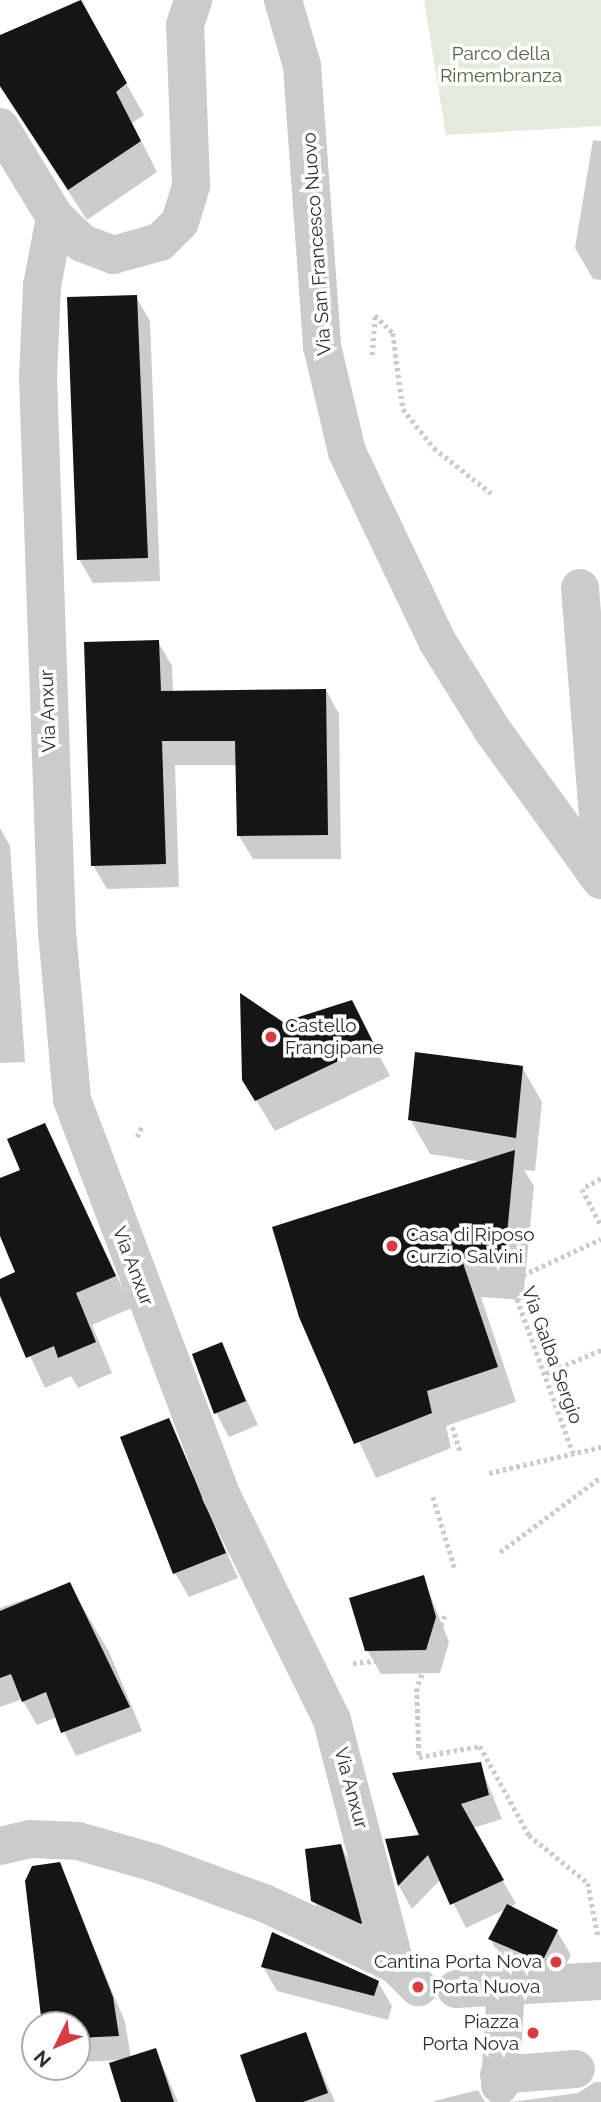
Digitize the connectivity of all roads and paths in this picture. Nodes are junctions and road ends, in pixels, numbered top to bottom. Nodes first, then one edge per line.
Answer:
1 (194, 0) edge
2 (283, 0) edge
3 (0, 127) edge
4 (55, 218) junction
5 (393, 371) dead end
6 (491, 493) dead end
7 (580, 588) dead end
8 (599, 832) dead end
9 (601, 880) edge
10 (601, 1179) edge
11 (601, 1225) edge
12 (601, 1239) edge
13 (601, 1350) edge
14 (546, 1373) junction
15 (440, 1387) dead end
16 (601, 1447) edge
17 (461, 1454) dead end
18 (573, 1454) junction
19 (489, 1473) dead end
20 (601, 1477) edge
21 (433, 1497) dead end
22 (500, 1552) dead end
23 (456, 1569) dead end
24 (445, 1616) dead end
25 (429, 1656) junction
26 (306, 1667) junction
27 (0, 1846) edge
28 (601, 1950) edge
29 (601, 1982) edge
30 (431, 1984) junction
31 (506, 1987) junction
32 (576, 2069) dead end

1 - 4 street
2 - 9 street, Via San Francesco Nuovo
3 - 4 street
4 - 26 street, Via Anxur
5 - 6 path
7 - 8 street
10 - 11 path
12 - 14 path, Via Galba Sergio
13 - 14 path
14 - 18 path, Via Galba Sergio
15 - 17 path
16 - 18 path
18 - 19 path
20 - 22 path
21 - 23 path
24 - 25 path
25 - 26 path
25 - 28 path
26 - 30 street, Via Anxur
27 - 30 street
29 - 31 street
30 - 31 street
31 - 32 street

